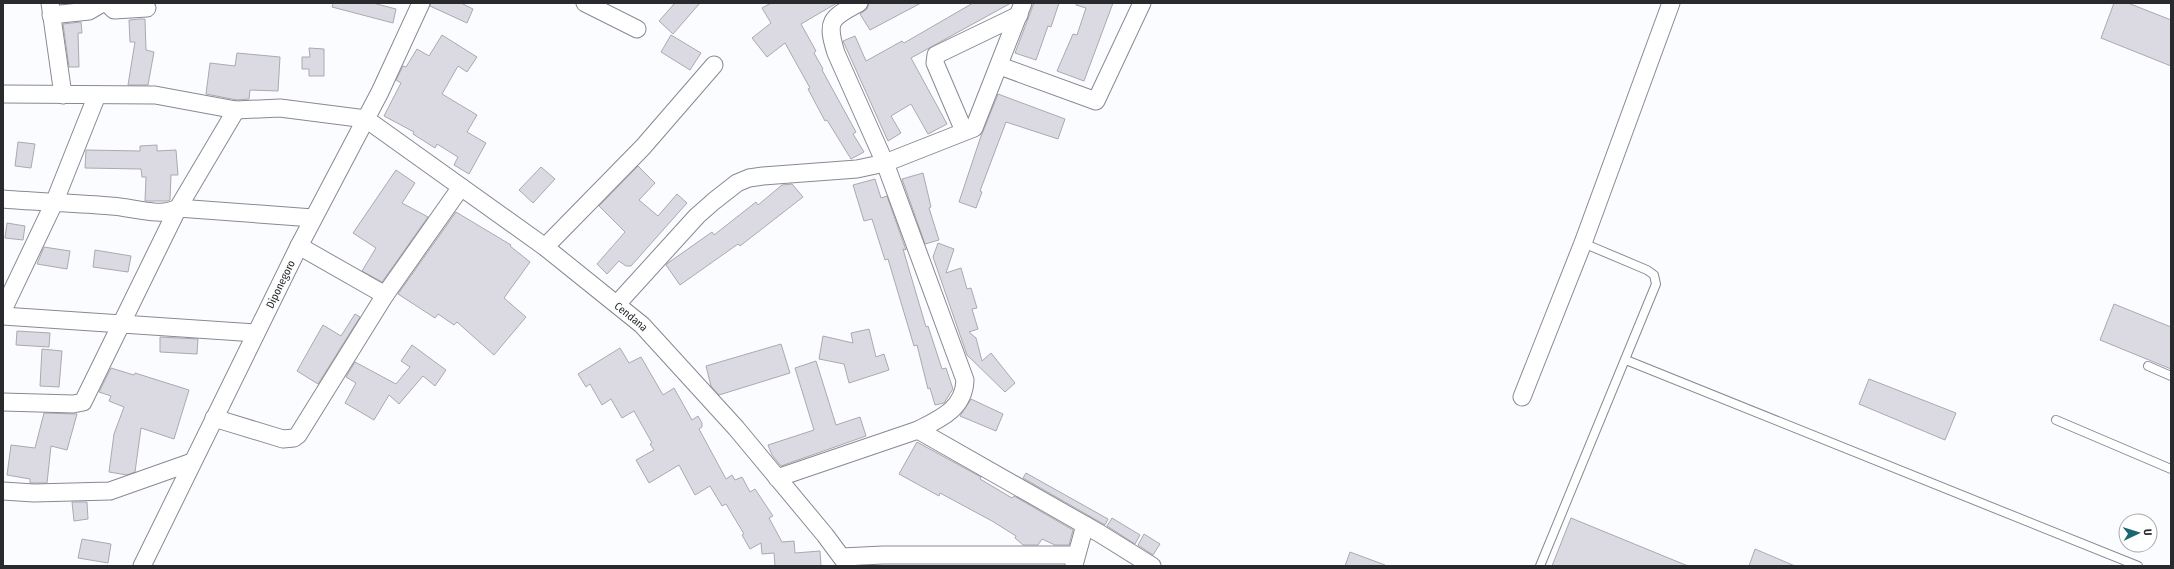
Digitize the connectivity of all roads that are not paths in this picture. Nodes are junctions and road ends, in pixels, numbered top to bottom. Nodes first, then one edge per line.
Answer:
1 (421, 3) edge
2 (585, 3) edge
3 (858, 3) edge
4 (1142, 3) edge
5 (1671, 3) edge
6 (94, 5) edge
7 (147, 8) dead end
8 (50, 9) edge
9 (1021, 9) edge
10 (637, 29) dead end
11 (714, 65) dead end
12 (1000, 66) junction
13 (3, 94) edge
14 (63, 95) junction
15 (97, 95) junction
16 (236, 110) junction
17 (366, 120) junction
18 (964, 131) junction
19 (886, 163) junction
20 (461, 187) junction
21 (3, 199) edge
22 (54, 203) junction
23 (178, 208) junction
24 (313, 218) junction
25 (1584, 243) junction
26 (299, 246) junction
27 (545, 247) junction
28 (385, 295) junction
29 (617, 304) junction
30 (3, 310) edge
31 (3, 316) edge
32 (122, 324) junction
33 (256, 333) junction
34 (1626, 360) junction
35 (2148, 366) dead end
36 (2171, 376) edge
37 (1522, 397) dead end
38 (3, 402) edge
39 (214, 418) junction
40 (2056, 420) dead end
41 (918, 430) junction
42 (192, 462) junction
43 (2171, 470) edge
44 (777, 478) junction
45 (3, 491) edge
46 (1085, 525) junction
47 (1075, 560) edge
48 (845, 562) edge
49 (142, 566) edge
50 (1152, 566) edge
51 (1540, 566) edge
52 (2138, 566) edge

1 - 17 street, Diponegoro
2 - 10 street
3 - 19 street
4 - 12 street
5 - 25 street
6 - 7 street
6 - 8 street
8 - 14 street
9 - 12 street
9 - 18 street
11 - 27 street
12 - 18 street
13 - 14 street
14 - 15 street
15 - 16 street
15 - 22 street
16 - 17 street
16 - 23 street
17 - 20 street, Cendana
17 - 24 street, Diponegoro
18 - 19 street
19 - 29 street
19 - 41 street
20 - 27 street, Cendana
20 - 28 street
21 - 22 street
22 - 23 street
22 - 30 street
23 - 24 street
23 - 32 street
24 - 26 street, Diponegoro
25 - 34 lane
25 - 37 street
26 - 28 street
26 - 33 street, Diponegoro
27 - 29 street, Cendana
28 - 39 street
29 - 44 street, Cendana
31 - 32 street
32 - 33 street
32 - 38 street
33 - 39 street, Diponegoro
34 - 51 lane
34 - 52 lane
35 - 36 lane
39 - 42 street, Diponegoro
40 - 43 lane
41 - 44 street
41 - 46 street
42 - 45 street
42 - 49 street, Diponegoro
44 - 48 street, Cendana
46 - 47 street
46 - 50 street
47 - 48 street

